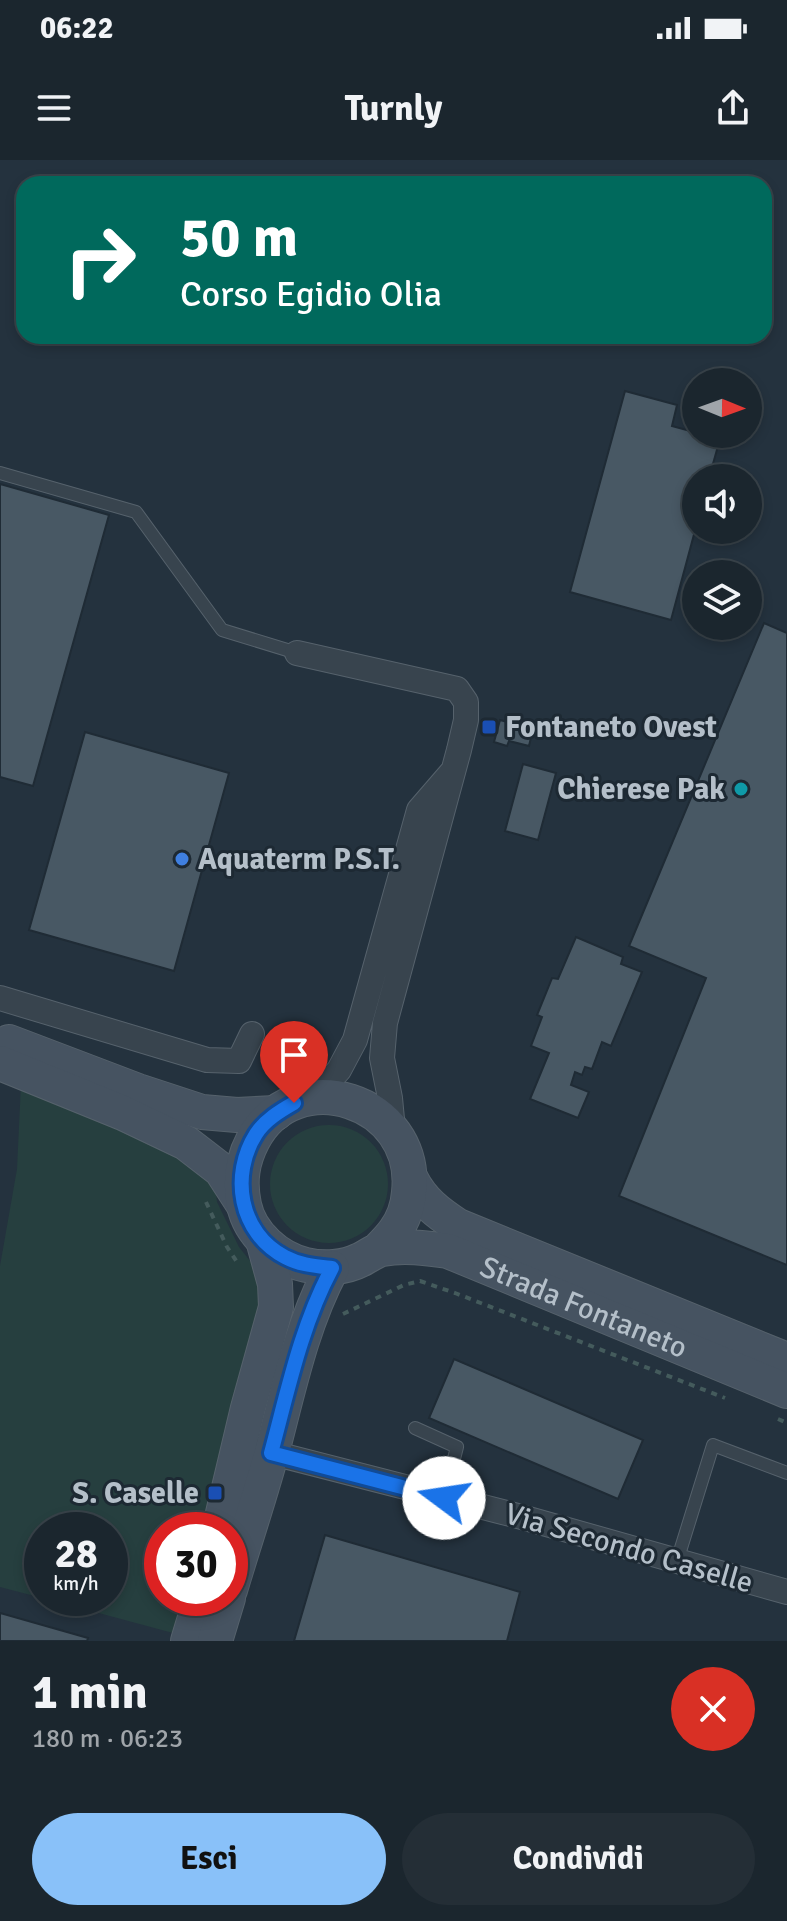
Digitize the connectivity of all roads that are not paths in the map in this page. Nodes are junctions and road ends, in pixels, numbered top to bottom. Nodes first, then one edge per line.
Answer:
1 (0, 473) edge
2 (297, 653) joint
3 (452, 772) junction
4 (0, 998) edge
5 (252, 1034) dead end
6 (0, 1039) edge
7 (0, 1063) edge
8 (313, 1098) junction
9 (276, 1113) junction
10 (393, 1130) junction
11 (411, 1179) junction
12 (244, 1207) junction
13 (263, 1240) junction
14 (379, 1249) junction
15 (332, 1268) junction
16 (787, 1360) edge
17 (780, 1404) edge
18 (415, 1428) dead end
19 (255, 1449) junction
20 (787, 1473) edge
21 (444, 1498) junction
22 (227, 1512) edge
23 (244, 1512) edge
24 (677, 1561) junction
25 (785, 1586) edge
26 (196, 1616) edge
27 (223, 1616) edge
28 (188, 1641) edge
29 (215, 1641) edge

1 - 2 lane
2 - 3 street
3 - 8 street
3 - 10 street
4 - 5 street
6 - 9 street
7 - 12 street
8 - 9 street, Strada Fontaneto
8 - 10 street, Strada Fontaneto
9 - 12 street, Strada Fontaneto
10 - 11 street, Strada Fontaneto
11 - 14 street, Strada Fontaneto
11 - 16 street
12 - 13 street, Strada Fontaneto
13 - 15 street, Strada Fontaneto
13 - 19 street
14 - 15 street, Strada Fontaneto
14 - 17 street, Strada Fontaneto
15 - 19 street
18 - 21 lane
19 - 21 street, Via Secondo Caselle
19 - 22 street
19 - 23 street
20 - 24 lane
21 - 24 street, Via Secondo Caselle
24 - 25 street, Via Secondo Caselle
26 - 28 street
27 - 29 street

